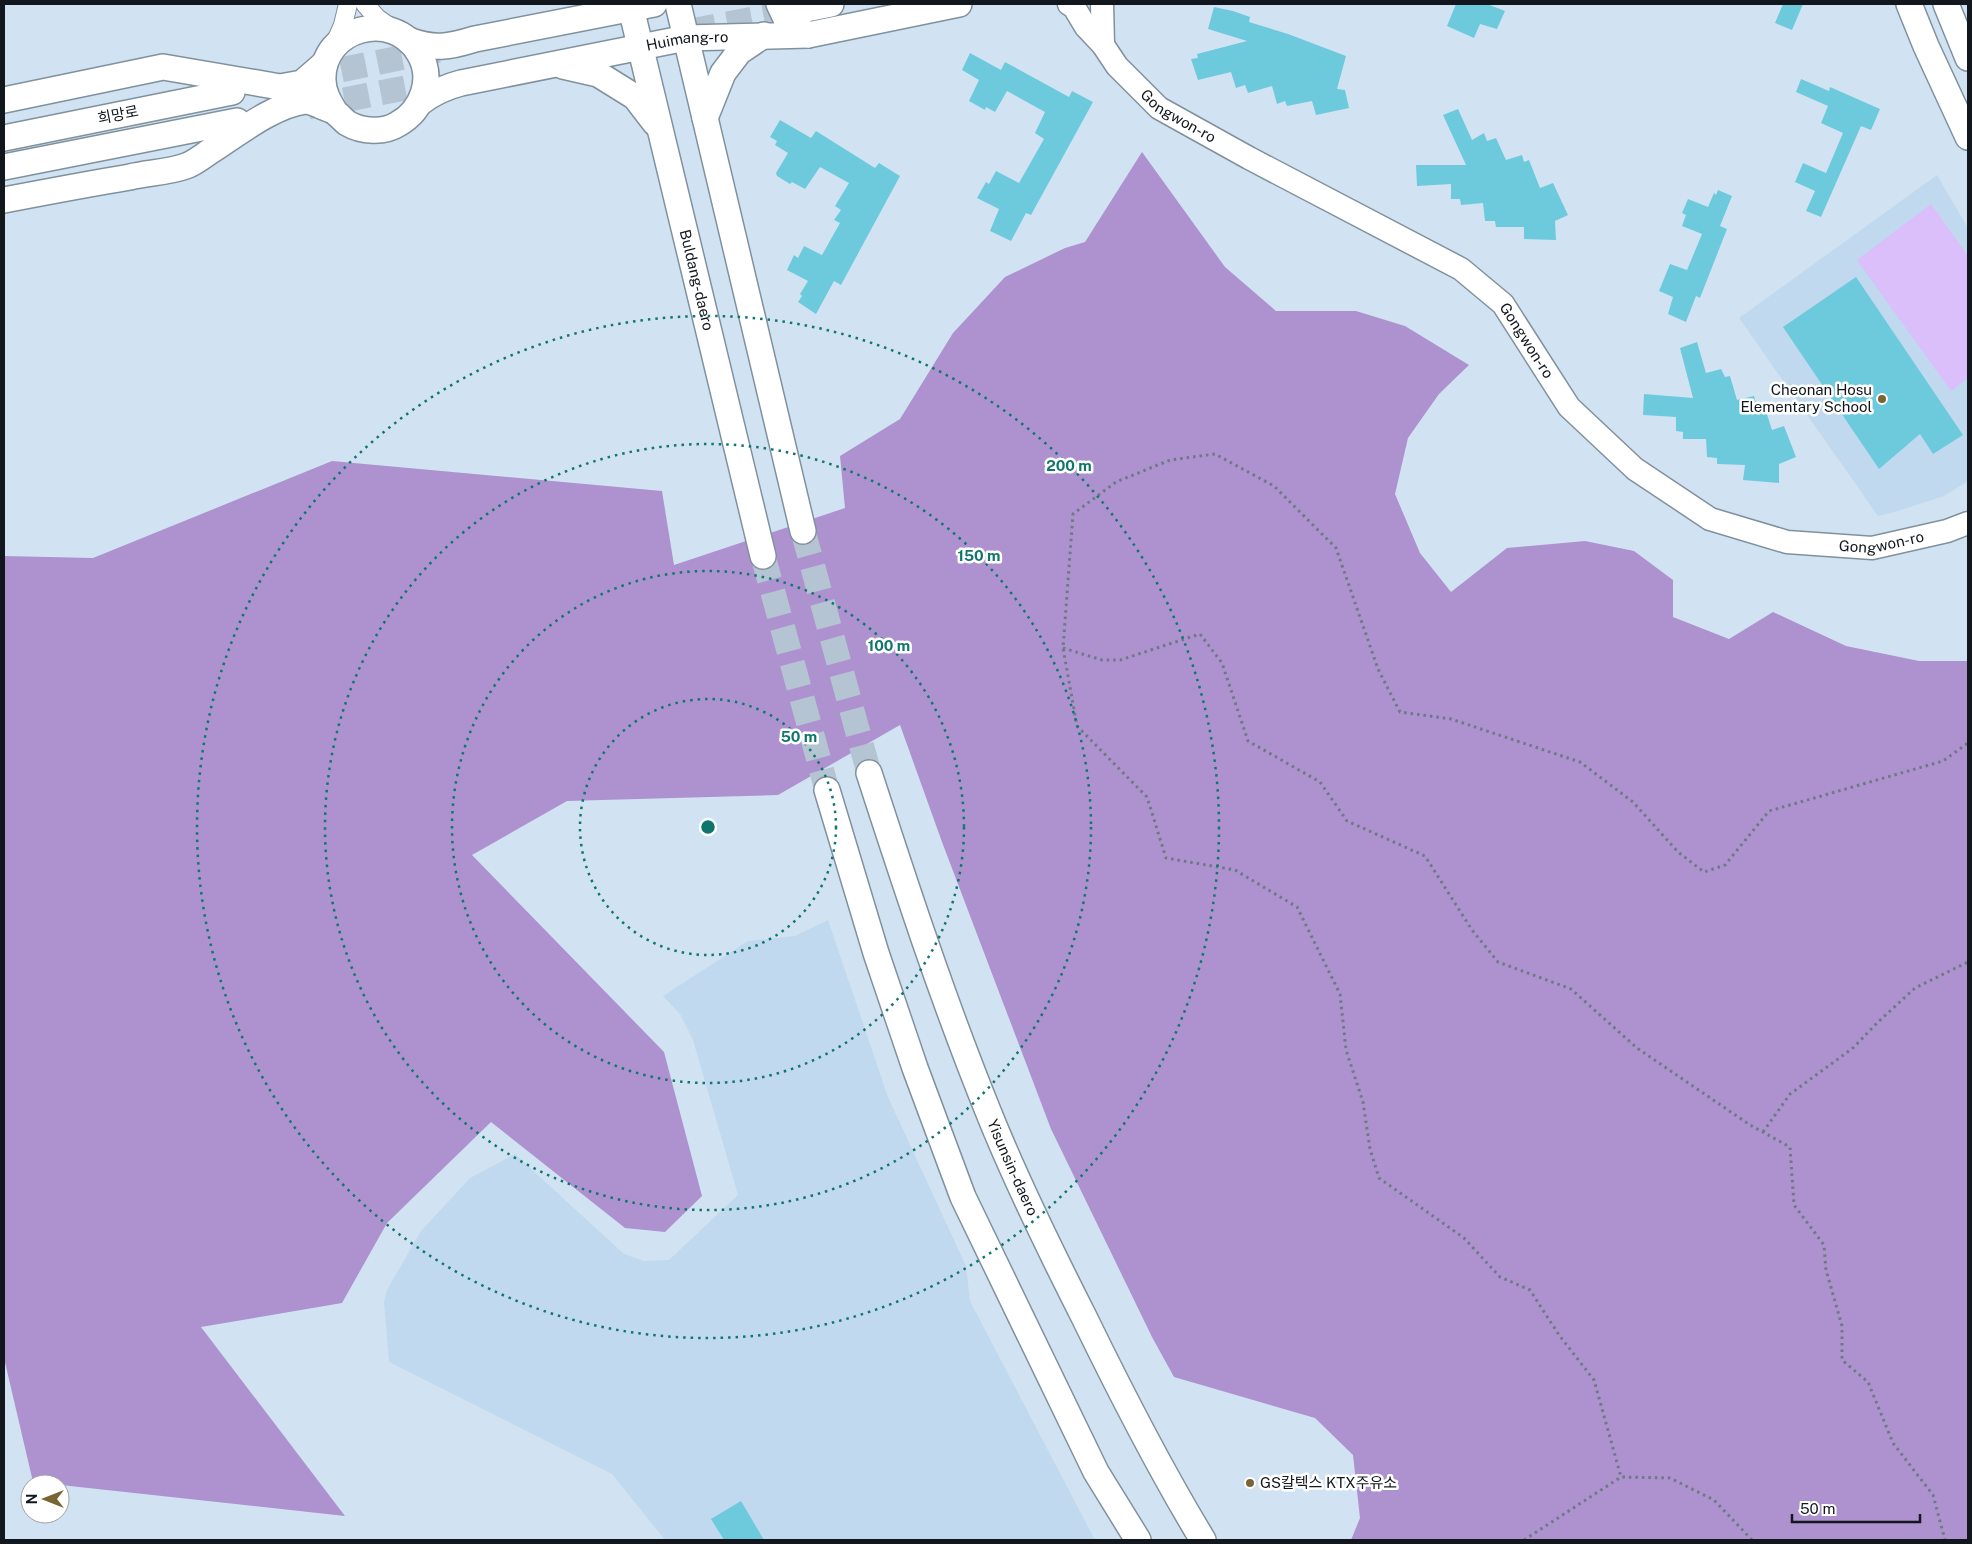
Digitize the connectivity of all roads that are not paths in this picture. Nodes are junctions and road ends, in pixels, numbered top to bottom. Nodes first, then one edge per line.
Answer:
1 (348, 4) edge
2 (365, 4) edge
3 (575, 4) edge
4 (678, 4) edge
5 (831, 4) edge
6 (959, 4) edge
7 (1069, 4) edge
8 (1102, 4) edge
9 (1909, 4) edge
10 (1946, 4) edge
11 (638, 5) edge
12 (790, 7) edge
13 (546, 25) junction
14 (401, 35) junction
15 (764, 35) junction
16 (808, 35) junction
17 (686, 38) junction
18 (1103, 45) junction
19 (640, 47) junction
20 (329, 56) junction
21 (1968, 58) edge
22 (556, 64) junction
23 (232, 92) dead end
24 (4, 100) edge
25 (420, 102) junction
26 (335, 112) junction
27 (705, 118) junction
28 (237, 121) dead end
29 (660, 129) junction
30 (1968, 137) edge
31 (4, 138) edge
32 (4, 167) edge
33 (4, 200) edge
34 (1968, 523) edge
35 (803, 531) tunnel mouth
36 (763, 556) tunnel mouth
37 (869, 773) tunnel mouth
38 (827, 790) tunnel mouth
39 (1138, 1540) edge
40 (1203, 1540) edge

1 - 20 street
2 - 14 street
3 - 13 main road
4 - 17 main road
5 - 12 main road
6 - 16 main road, Huimang-ro
7 - 18 street, Gongwon-ro
8 - 18 street
9 - 30 main road
10 - 21 main road
11 - 13 main road
11 - 19 main road, Buldang-daero
12 - 16 main road
13 - 14 main road
14 - 20 main road
14 - 25 main road
15 - 16 main road, Huimang-ro
15 - 17 main road, Huimang-ro
15 - 27 main road
17 - 19 main road, Huimang-ro
17 - 27 main road
18 - 34 street, Gongwon-ro
19 - 22 main road, Huimang-ro
19 - 29 main road, Buldang-daero
20 - 24 main road
20 - 26 main road
22 - 25 main road, Huimang-ro
22 - 29 main road
23 - 31 main road, 희망로
25 - 26 main road
26 - 33 main road
27 - 35 main road
28 - 32 main road
29 - 36 main road, Buldang-daero
37 - 40 main road, Yisunsin-daero
38 - 39 main road

